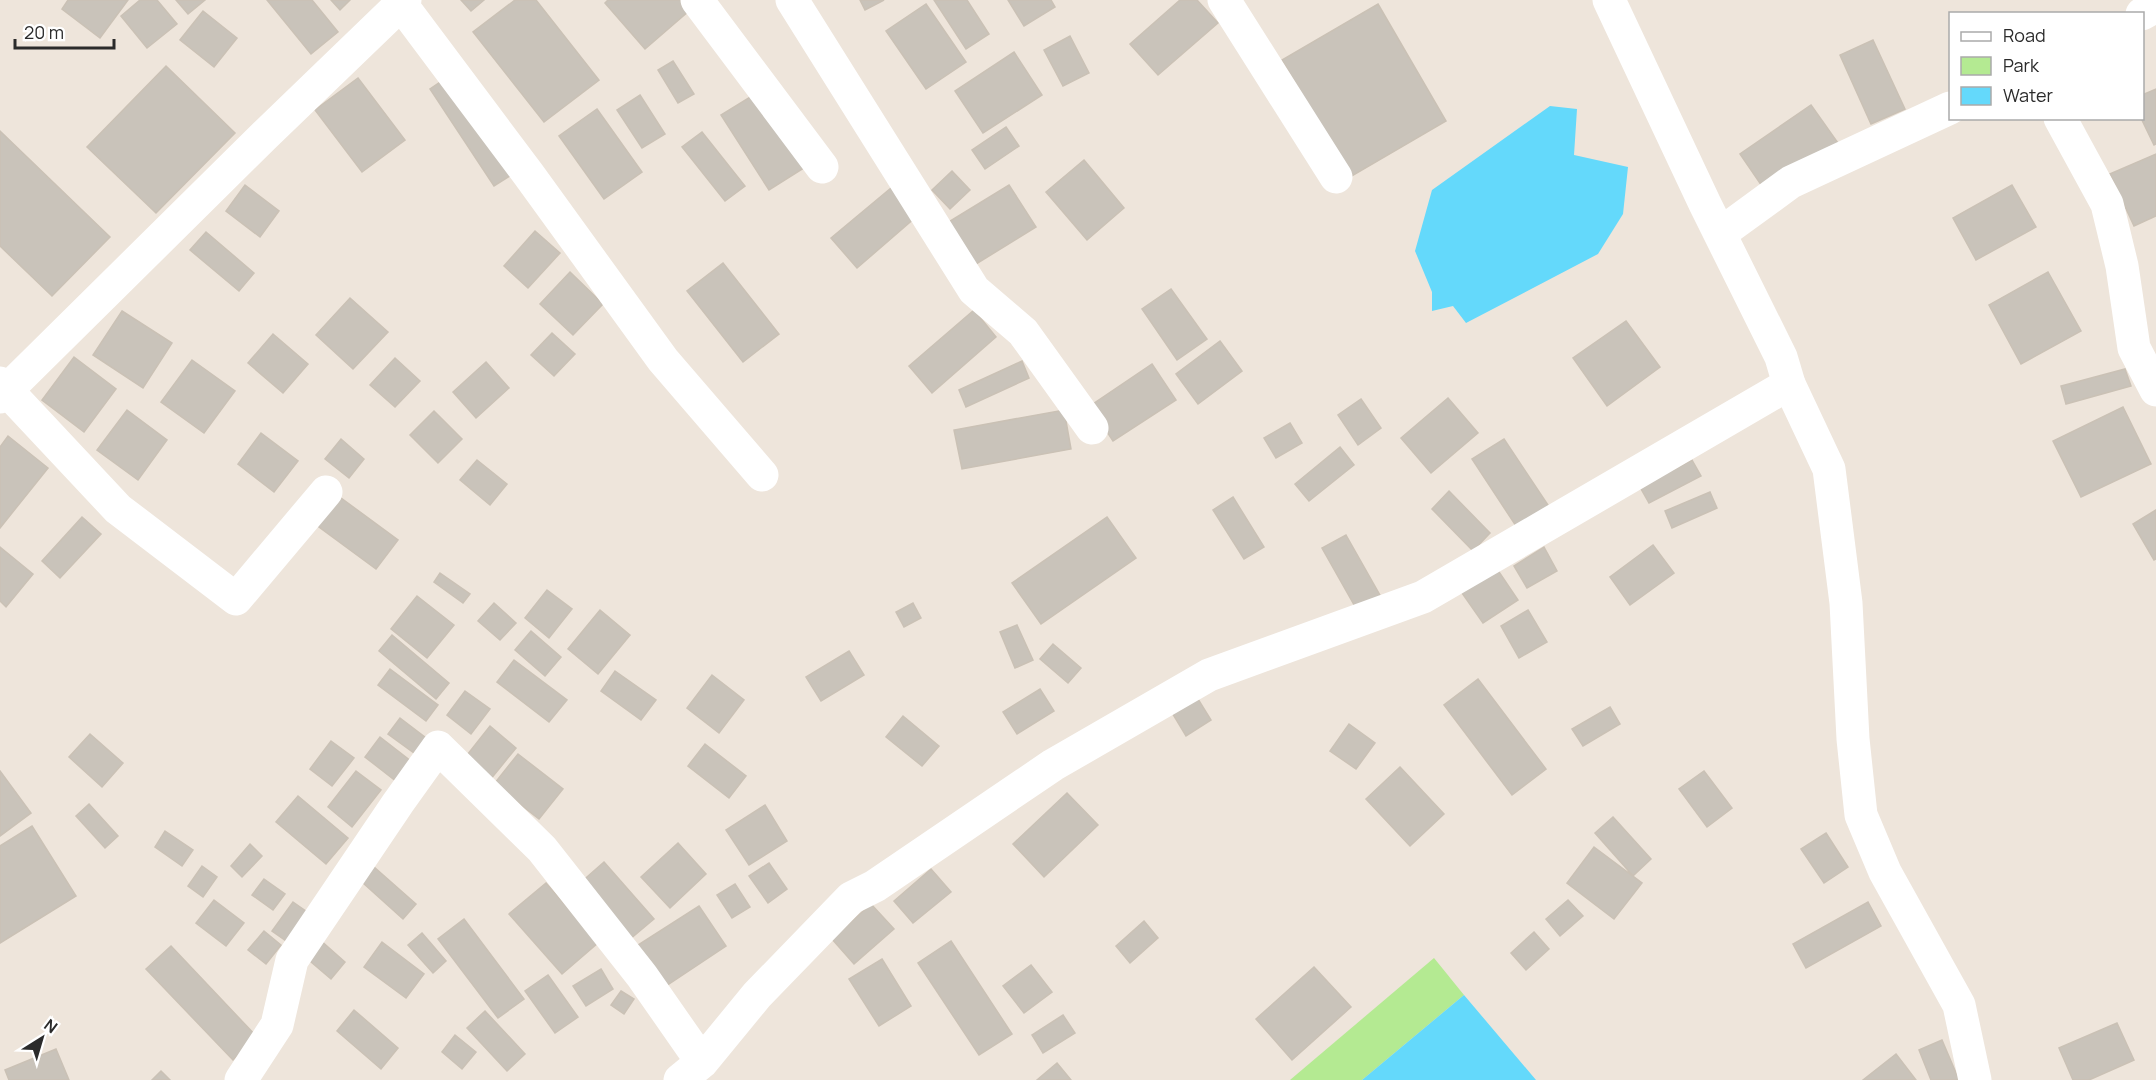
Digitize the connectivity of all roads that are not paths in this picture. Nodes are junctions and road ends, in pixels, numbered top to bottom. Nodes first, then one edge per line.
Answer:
1 (697, 0) edge
2 (792, 0) edge
3 (1224, 0) edge
4 (1609, 0) edge
5 (403, 2) edge
6 (1949, 108) edge
7 (2061, 120) edge
8 (822, 167) dead end
9 (1336, 177) dead end
10 (1721, 233) junction
11 (1789, 384) junction
12 (2156, 390) edge
13 (2, 391) edge
14 (1092, 428) dead end
15 (762, 475) dead end
16 (326, 492) dead end
17 (691, 1071) edge
18 (241, 1080) edge
19 (1975, 1080) edge

1 - 8 street
2 - 14 street
3 - 9 street
4 - 10 street
5 - 13 street
5 - 15 street
6 - 10 street
7 - 12 street
10 - 11 street
11 - 17 street
11 - 19 street
13 - 16 street
17 - 18 street

